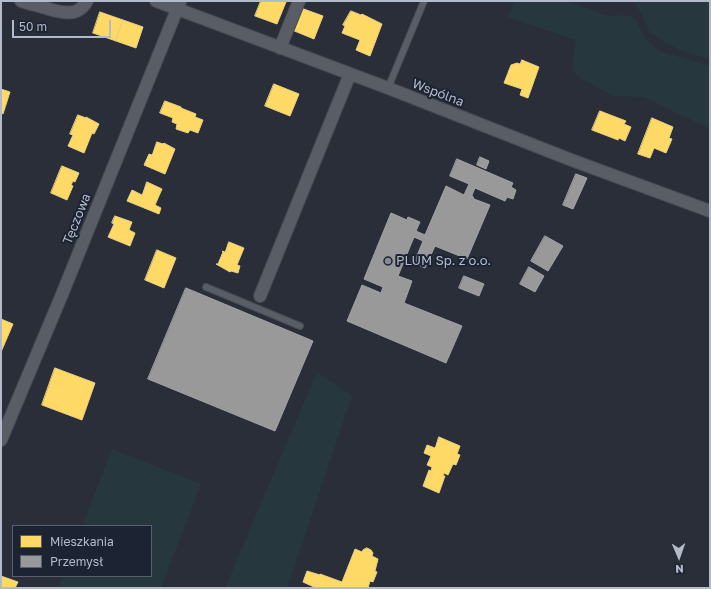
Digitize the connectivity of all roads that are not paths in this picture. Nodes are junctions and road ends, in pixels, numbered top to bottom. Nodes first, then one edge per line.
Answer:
1 (21, 1) edge
2 (87, 1) edge
3 (156, 1) edge
4 (299, 1) edge
5 (424, 1) edge
6 (179, 5) edge
7 (280, 48) junction
8 (350, 74) junction
9 (388, 88) junction
10 (710, 211) edge
11 (206, 287) dead end
12 (257, 302) junction
13 (300, 326) dead end
14 (1, 440) edge

1 - 2 street
3 - 6 street, Wspólna
4 - 7 street
5 - 9 lane
6 - 7 street, Wspólna
6 - 14 street, Tęczowa
7 - 8 street, Wspólna
8 - 9 street, Wspólna
8 - 12 street
9 - 10 street, Wspólna
11 - 12 lane
12 - 13 lane

